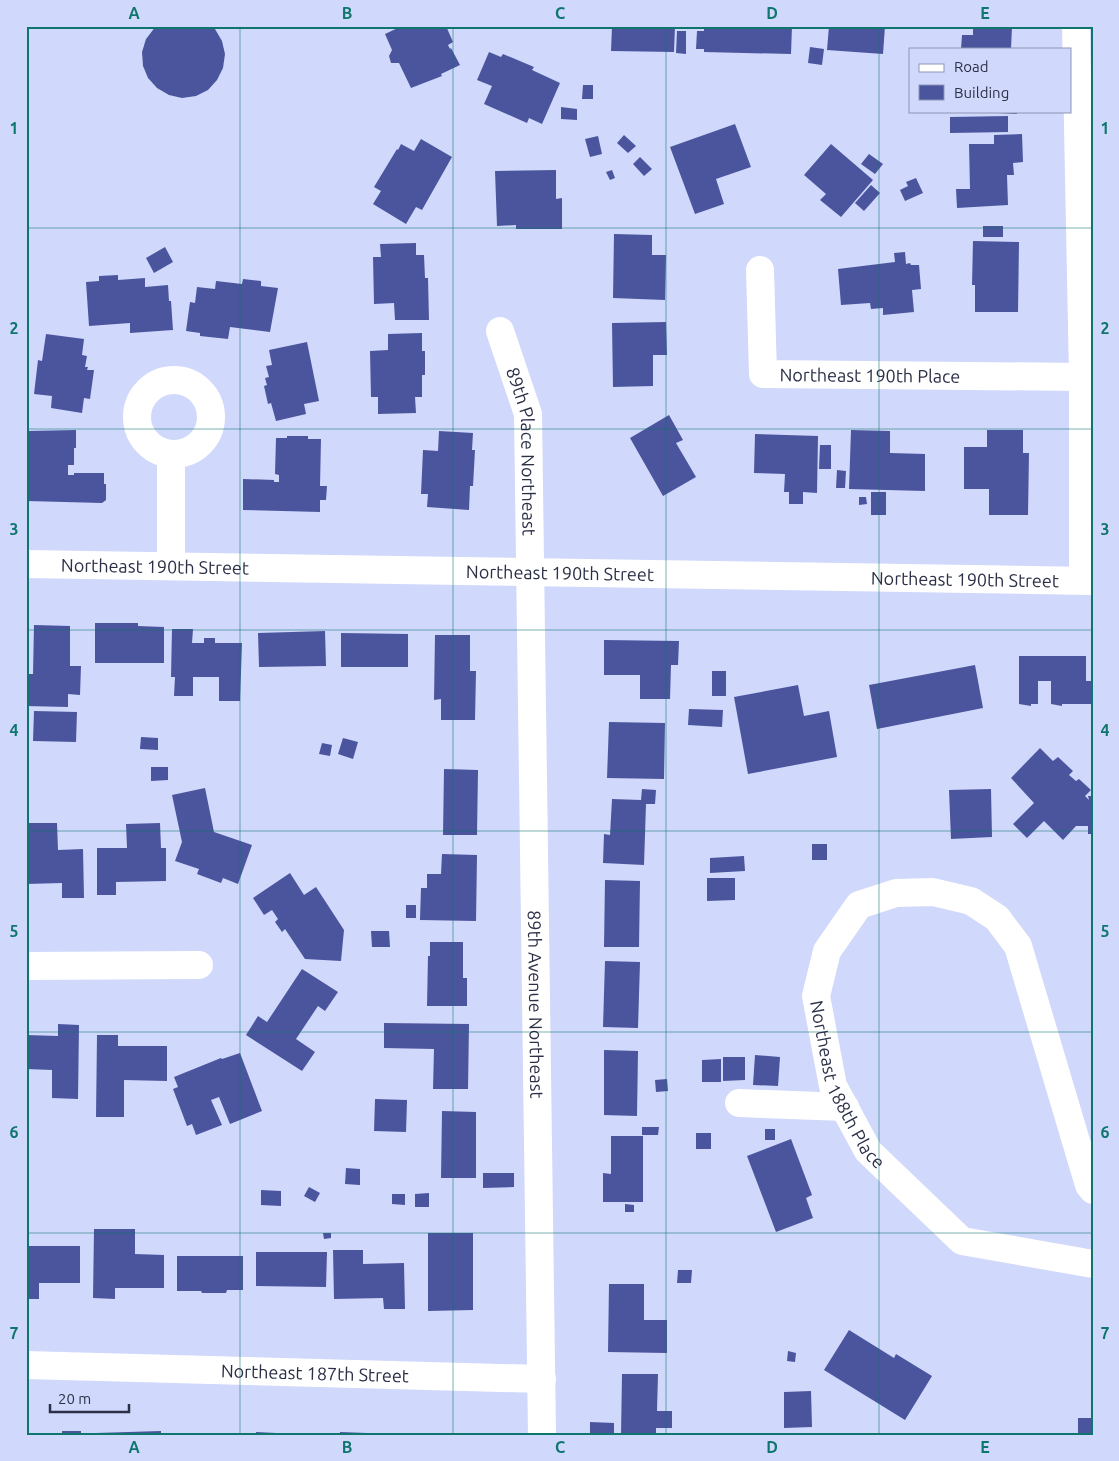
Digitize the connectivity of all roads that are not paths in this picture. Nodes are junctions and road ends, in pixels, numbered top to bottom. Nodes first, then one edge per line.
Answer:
1 (1076, 26) edge
2 (760, 270) dead end
3 (500, 331) dead end
4 (1083, 378) junction
5 (172, 454) dead end
6 (26, 564) edge
7 (171, 566) junction
8 (531, 572) junction
9 (1088, 580) edge
10 (199, 965) dead end
11 (26, 966) edge
12 (739, 1103) dead end
13 (845, 1107) junction
14 (1093, 1190) edge
15 (1093, 1264) edge
16 (26, 1365) edge
17 (542, 1379) junction
18 (542, 1435) edge

1 - 4 street
2 - 4 street, Northeast 190th Place
3 - 8 street, 89th Place Northeast
4 - 9 street
5 - 7 street
6 - 7 street, Northeast 190th Street
7 - 8 street, Northeast 190th Street
8 - 9 street, Northeast 190th Street
8 - 17 street, 89th Avenue Northeast
10 - 11 street
12 - 13 street
13 - 14 street, Northeast 188th Place
13 - 15 street, Northeast 188th Place
16 - 17 street, Northeast 187th Street
17 - 18 street, 89th Avenue Northeast

